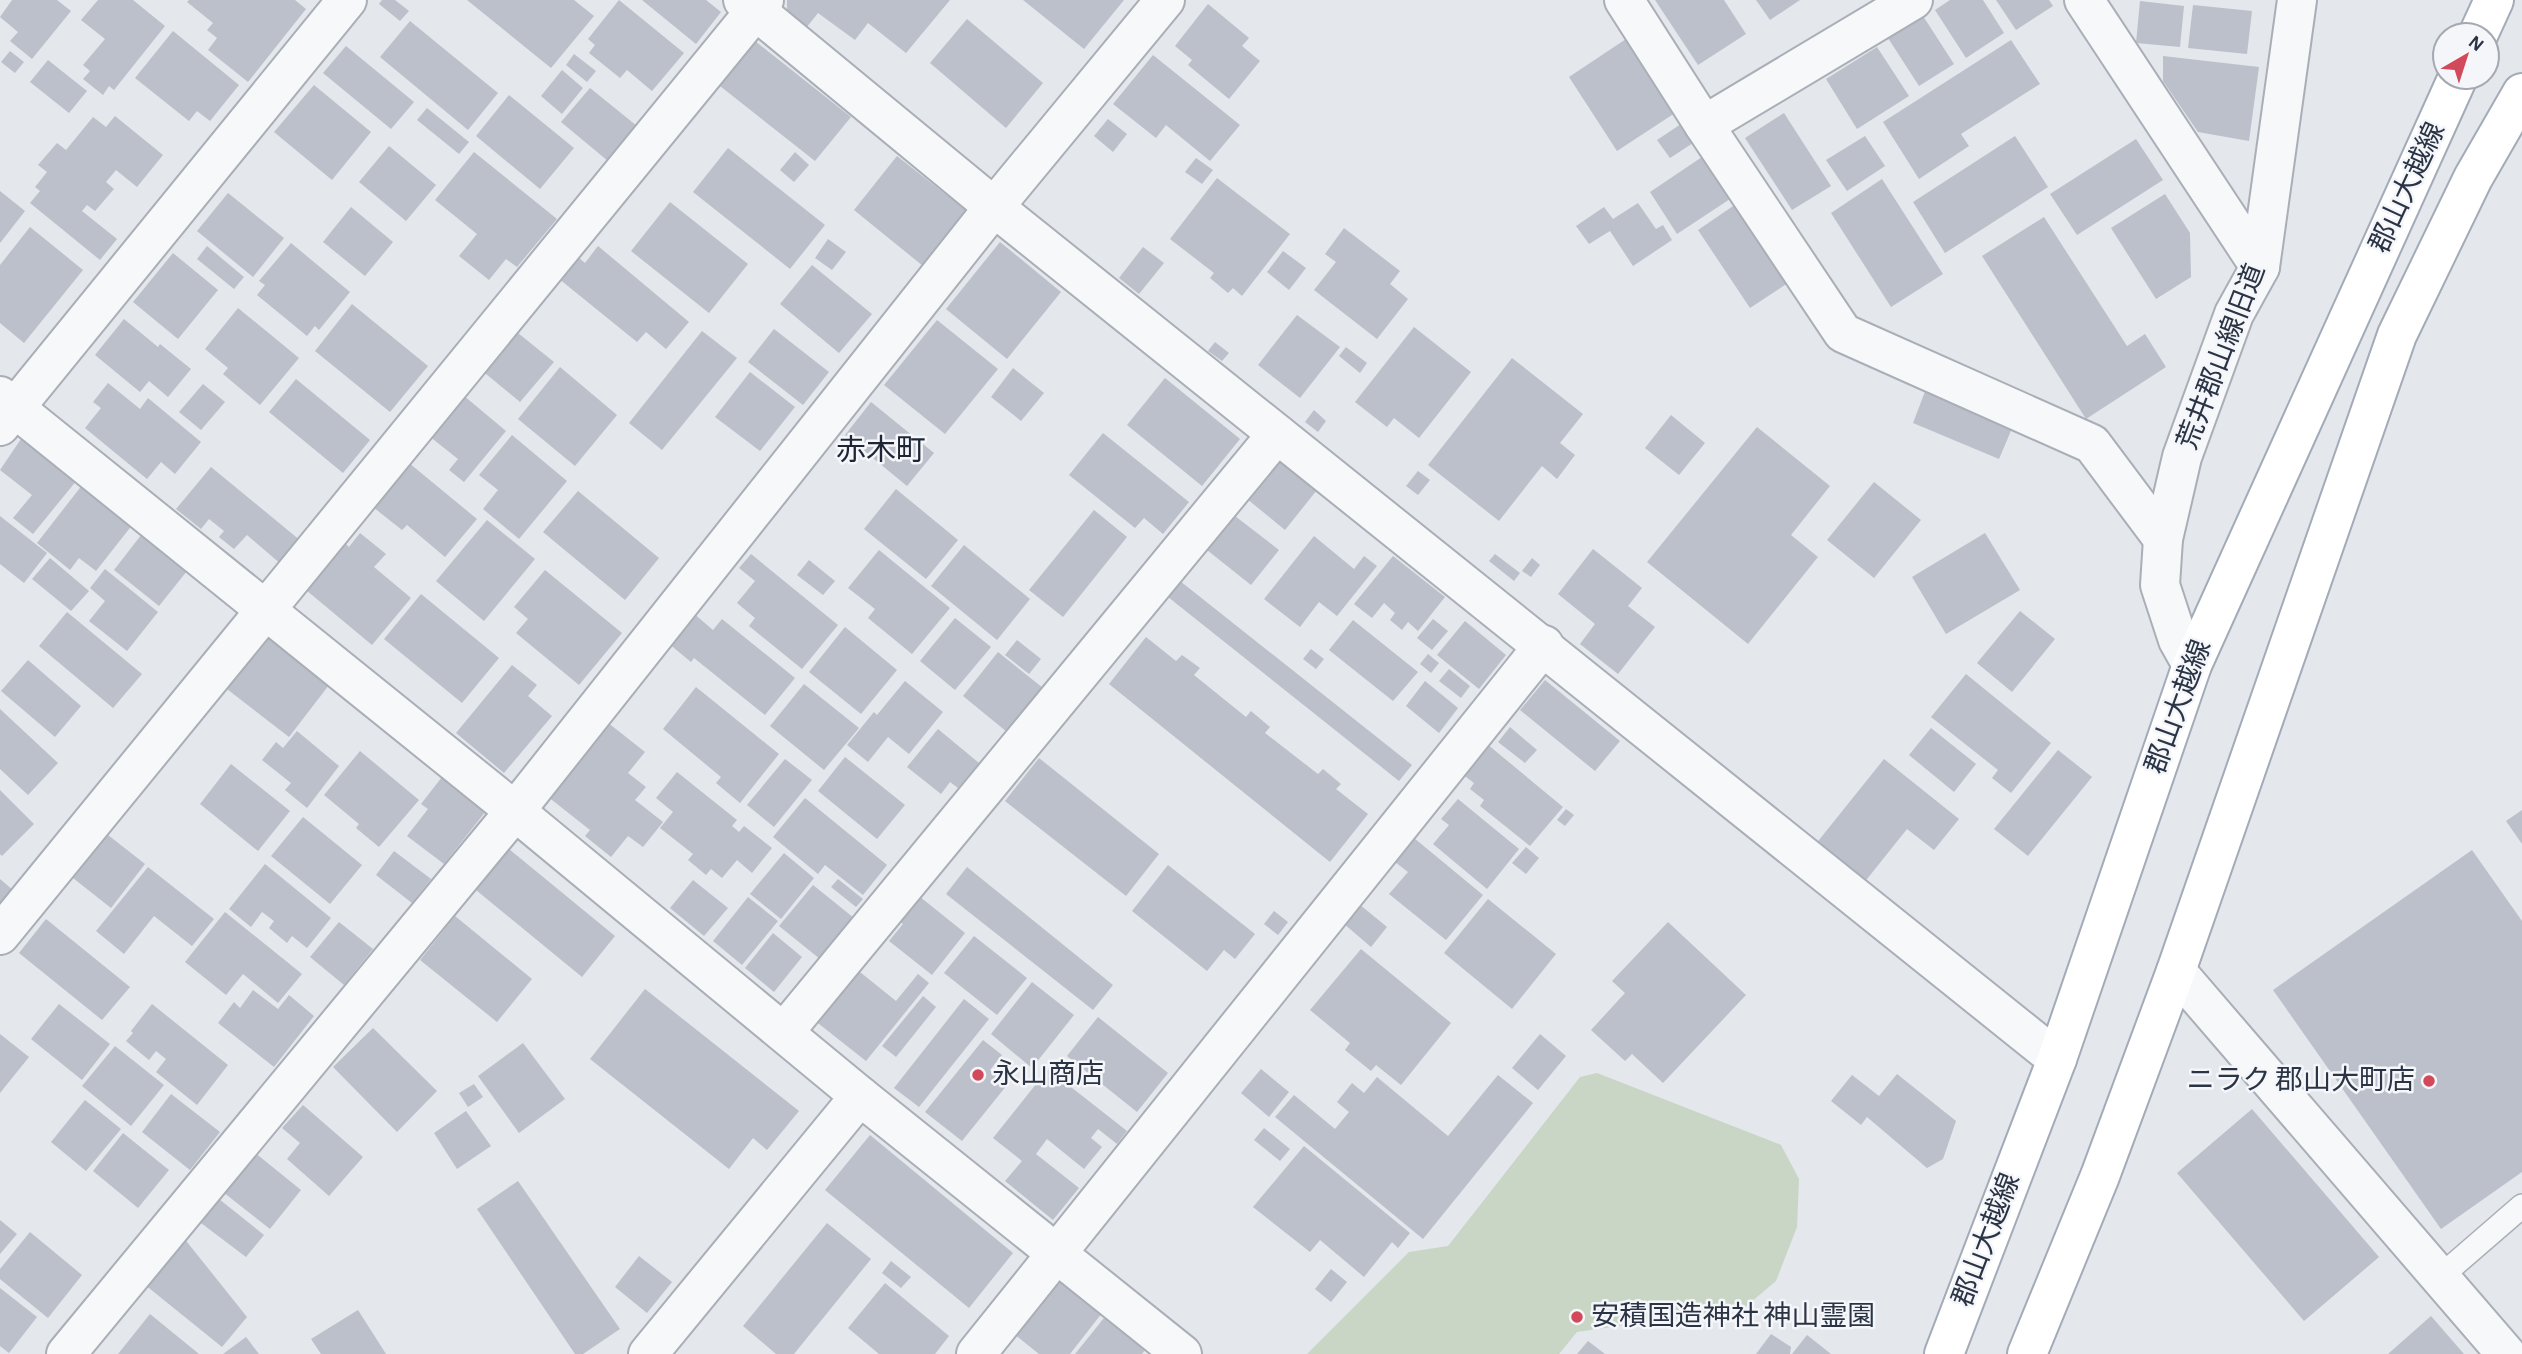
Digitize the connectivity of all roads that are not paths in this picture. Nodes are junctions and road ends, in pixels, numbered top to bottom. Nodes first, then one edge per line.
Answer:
1 (347, 0) edge
2 (1165, 0) edge
3 (1624, 0) edge
4 (1913, 0) edge
5 (2084, 0) edge
6 (2297, 0) edge
7 (2494, 0) edge
8 (2512, 0) edge
9 (754, 3) edge
10 (2522, 14) edge
11 (2484, 21) edge
12 (2452, 91) edge
13 (2522, 93) edge
14 (1704, 125) junction
15 (994, 206) junction
16 (2260, 267) junction
17 (5, 410) edge
18 (1277, 434) junction
19 (2163, 539) junction
20 (264, 610) junction
21 (1544, 645) junction
22 (2192, 665) junction
23 (515, 811) junction
24 (0, 935) edge
25 (2176, 971) junction
26 (784, 1032) junction
27 (2057, 1059) junction
28 (860, 1096) junction
29 (2522, 1206) edge
30 (1058, 1254) junction
31 (2440, 1278) junction
32 (66, 1354) edge
33 (648, 1354) edge
34 (976, 1354) edge
35 (1182, 1354) edge
36 (1944, 1354) edge
37 (2027, 1354) edge
38 (2506, 1354) edge

1 - 17 street
2 - 15 street
3 - 14 street
4 - 14 street
5 - 16 street
6 - 16 street, 荒井郡山線旧道
7 - 11 main road
8 - 10 main road
9 - 15 street
9 - 20 street
12 - 22 main road, 郡山大越線
13 - 25 main road, 郡山大越線
14 - 19 street
15 - 18 street
15 - 23 street
16 - 19 street, 荒井郡山線旧道
17 - 20 street
18 - 21 street
18 - 26 street
19 - 22 street, 荒井郡山線旧道
20 - 23 street
20 - 24 street
21 - 27 street
21 - 30 street
22 - 27 main road, 郡山大越線
23 - 26 street
23 - 32 street
25 - 31 street
25 - 37 main road, 郡山大越線
26 - 28 street
27 - 36 main road, 郡山大越線
28 - 30 street
28 - 33 street
29 - 31 lane
30 - 34 street
30 - 35 street
31 - 38 street

